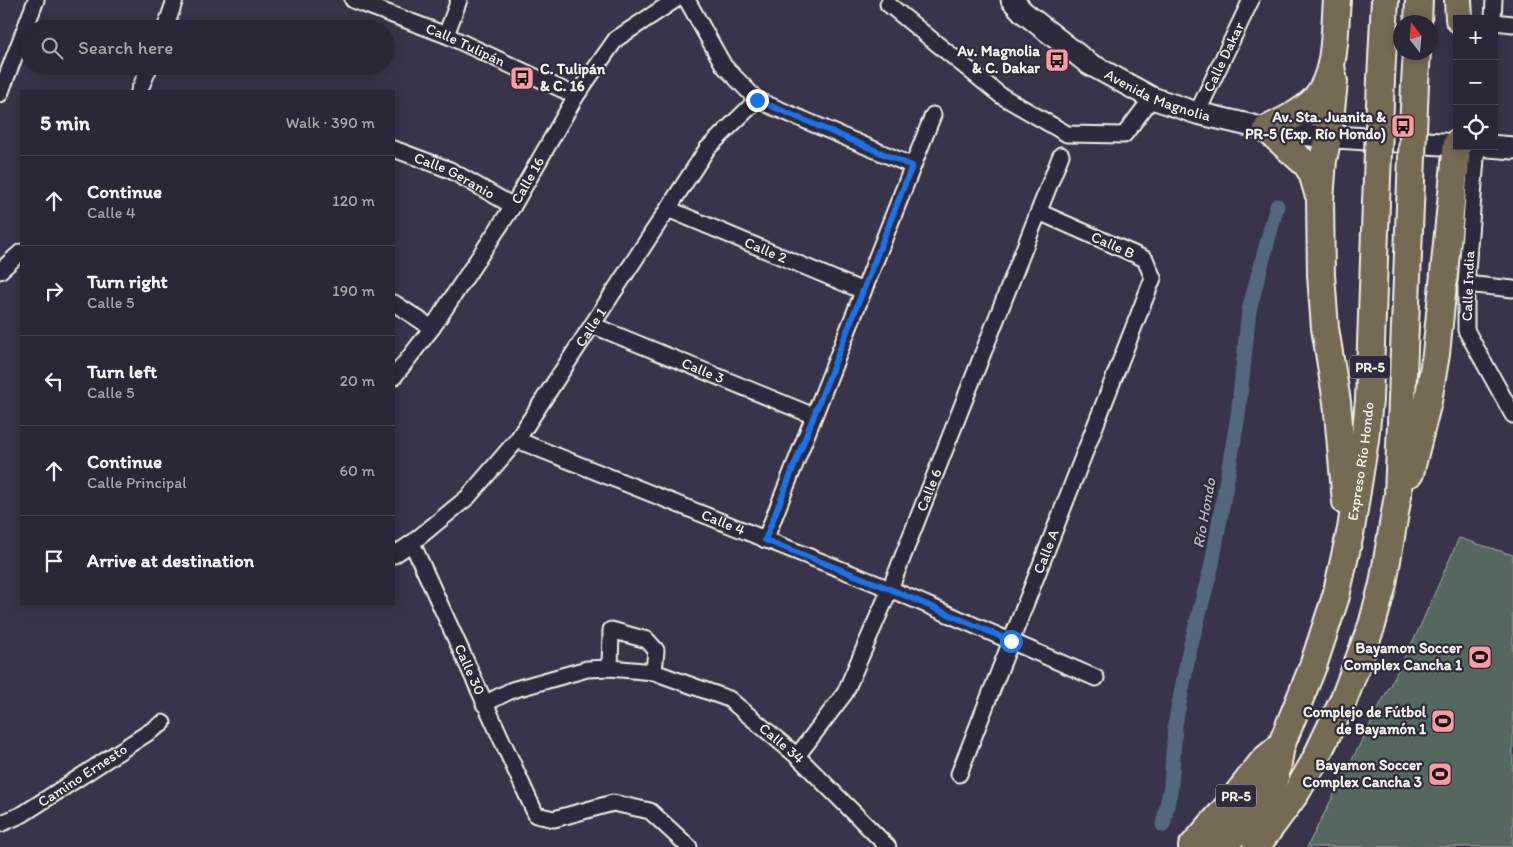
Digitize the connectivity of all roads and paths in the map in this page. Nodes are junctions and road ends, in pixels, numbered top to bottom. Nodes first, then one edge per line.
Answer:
1 (36, 0) edge
2 (176, 0) edge
3 (353, 0) edge
4 (459, 0) edge
5 (687, 0) edge
6 (1012, 0) edge
7 (1251, 0) edge
8 (1337, 0) edge
9 (1385, 0) edge
10 (1419, 0) edge
11 (1458, 0) edge
12 (1494, 0) edge
13 (671, 1) edge
14 (888, 4) dead end
15 (1418, 15) edge
16 (1459, 15) edge
17 (1493, 15) edge
18 (28, 20) edge
19 (168, 20) edge
20 (1498, 21) edge
21 (1513, 24) edge
22 (446, 35) junction
23 (20, 42) edge
24 (1416, 60) edge
25 (1330, 66) junction
26 (146, 75) edge
27 (139, 90) edge
28 (0, 94) edge
29 (576, 96) junction
30 (1152, 98) junction
31 (757, 100) junction
32 (1197, 113) junction
33 (933, 115) dead end
34 (1267, 129) junction
35 (1328, 137) junction
36 (1453, 144) edge
37 (1498, 147) edge
38 (1513, 148) edge
39 (395, 149) edge
40 (1456, 150) edge
41 (1477, 150) edge
42 (1061, 155) dead end
43 (912, 166) junction
44 (1320, 200) junction
45 (513, 206) junction
46 (668, 209) junction
47 (1039, 212) junction
48 (20, 253) edge
49 (0, 271) edge
50 (1466, 284) junction
51 (1513, 289) edge
52 (864, 291) junction
53 (395, 304) edge
54 (592, 326) junction
55 (432, 328) junction
56 (1133, 329) joint
57 (395, 376) edge
58 (1513, 415) edge
59 (814, 416) junction
60 (517, 440) junction
61 (1398, 495) junction
62 (1351, 529) junction
63 (765, 540) junction
64 (412, 543) junction
65 (395, 554) edge
66 (890, 589) junction
67 (1011, 641) junction
68 (610, 668) junction
69 (654, 672) junction
70 (1096, 678) dead end
71 (484, 704) junction
72 (163, 723) dead end
73 (1281, 746) junction
74 (797, 756) junction
75 (959, 774) dead end
76 (0, 824) edge
77 (689, 847) edge
78 (888, 847) edge
79 (1192, 847) edge
80 (1222, 847) edge
81 (1256, 847) edge

1 - 18 street
2 - 19 street
3 - 22 street, Calle Tulipán
4 - 22 street
5 - 31 street
6 - 30 street, Avenida Magnolia
7 - 32 street, Calle Dakar
8 - 25 highway
9 - 62 highway, Expreso Río Hondo / PR-5, bridge
10 - 15 highway
11 - 16 highway
12 - 17 street
13 - 29 street, Calle 16
14 - 30 street
20 - 21 street
22 - 29 street, Calle Tulipán
23 - 28 street
24 - 61 highway, PR-5, bridge
25 - 34 highway
25 - 35 highway
26 - 27 street
29 - 45 street, Calle 16
30 - 32 street, Avenida Magnolia
31 - 43 street
31 - 46 street, Calle 1
32 - 34 street, Avenida Magnolia
33 - 43 street
34 - 35 street, Avenida Magnolia
34 - 44 highway
35 - 36 street, Avenida Magnolia
35 - 44 highway
37 - 38 street
39 - 45 street, Calle Geranio
40 - 61 highway
41 - 50 street, Calle India
42 - 47 street, Calle 6
43 - 52 street
44 - 62 highway
45 - 55 street, Calle 16
46 - 52 street, Calle 2
46 - 54 street, Calle 1
47 - 56 street, Calle B
47 - 66 street, Calle 6
48 - 49 street
50 - 51 street
50 - 58 street, Calle India
52 - 59 street
53 - 55 street
54 - 59 street, Calle 3
54 - 60 street, Calle 1
55 - 57 street, Calle 16
56 - 67 street, Calle A
59 - 63 street
60 - 63 street, Calle 4
60 - 64 street, Calle 1
61 - 81 highway, PR-5
62 - 73 highway, Expreso Río Hondo / PR-5
63 - 66 street, Calle 4
64 - 65 street, Calle 1
64 - 71 street, Calle 30
66 - 67 street, Calle 4
66 - 74 street, Calle 6
67 - 70 street, Calle 4
67 - 75 street, Calle A
68 - 69 street, Calle 34
68 - 69 street
68 - 71 street, Calle 34
69 - 74 street, Calle 34
71 - 77 street, Calle 30
72 - 76 street, Camino Ernesto
73 - 79 highway, Expreso Río Hondo / PR-5
73 - 80 highway
74 - 78 street, Calle 34

